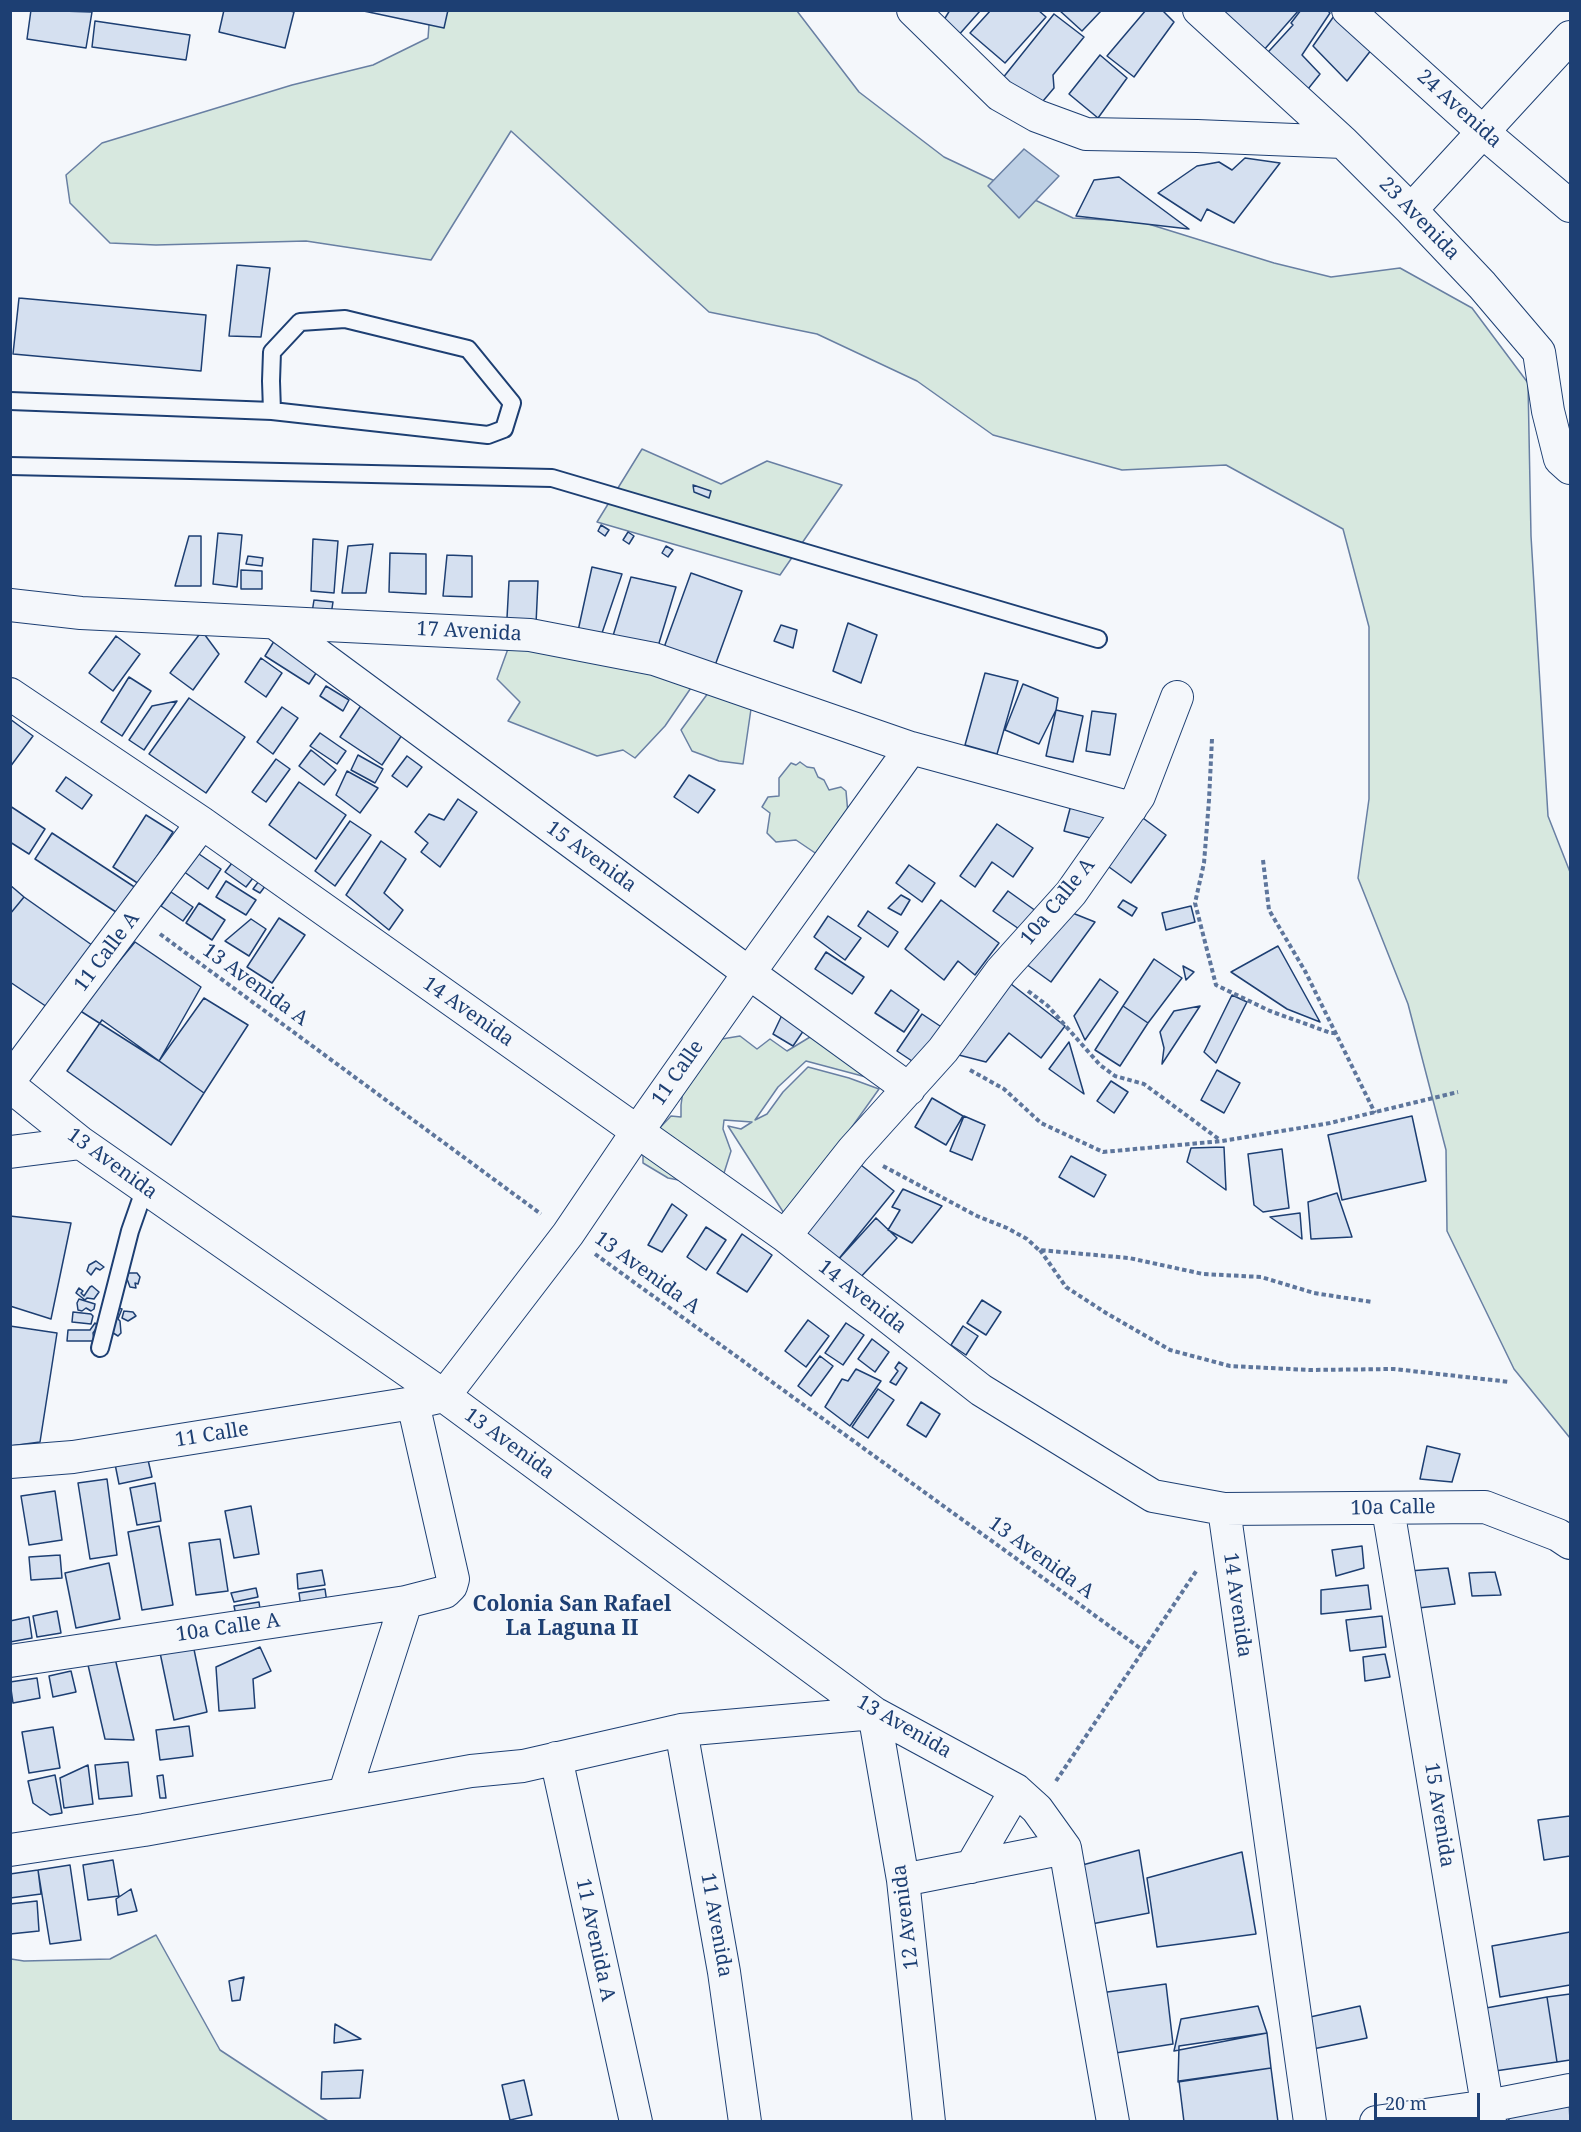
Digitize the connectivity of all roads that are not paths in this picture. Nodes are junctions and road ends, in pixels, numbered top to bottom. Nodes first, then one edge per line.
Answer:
1 (913, 10) edge
2 (1198, 10) edge
3 (1348, 10) edge
4 (1570, 37) edge
5 (1484, 133) junction
6 (1343, 142) junction
7 (1570, 206) edge
8 (1411, 210) junction
9 (10, 401) edge
10 (272, 411) junction
11 (10, 466) edge
12 (1570, 468) edge
13 (10, 605) edge
14 (275, 623) junction
15 (1098, 639) dead end
16 (10, 694) edge
17 (1177, 697) dead end
18 (911, 748) junction
19 (1131, 808) junction
20 (202, 823) junction
21 (749, 973) junction
22 (10, 1080) edge
23 (10, 1086) edge
24 (909, 1089) junction
25 (637, 1132) junction
26 (81, 1143) junction
27 (10, 1152) edge
28 (145, 1188) junction
29 (785, 1236) junction
30 (100, 1348) dead end
31 (444, 1396) junction
32 (413, 1403) junction
33 (10, 1462) edge
34 (1224, 1509) junction
35 (1388, 1509) junction
36 (1564, 1539) edge
37 (406, 1602) junction
38 (10, 1661) edge
39 (874, 1713) junction
40 (681, 1730) junction
41 (556, 1758) junction
42 (345, 1792) junction
43 (1027, 1799) junction
44 (1065, 1848) junction
45 (10, 1850) edge
46 (971, 1867) junction
47 (903, 1880) junction
48 (1570, 2090) edge
49 (1489, 2114) edge
50 (636, 2121) edge
51 (745, 2121) edge
52 (929, 2121) edge
53 (1113, 2121) edge
54 (1310, 2121) edge
55 (1376, 2121) edge

1 - 6 street
2 - 6 street, 23 Avenida
3 - 5 street, 24 Avenida
4 - 5 street
5 - 7 street, 24 Avenida
5 - 8 street
6 - 8 street, 23 Avenida
8 - 12 street, 23 Avenida
9 - 10 lane
10 - 10 lane
11 - 15 lane
13 - 14 street, 17 Avenida
14 - 18 street, 17 Avenida
14 - 21 street, 15 Avenida
16 - 20 street, 14 Avenida
17 - 19 street, 10a Calle A
18 - 19 street, 17 Avenida
18 - 21 street, 11 Calle
19 - 24 street, 10a Calle A
20 - 22 street, 11 Calle A
20 - 25 street, 14 Avenida
21 - 24 street, 15 Avenida
21 - 25 street, 11 Calle
23 - 26 street, 13 Avenida
24 - 29 street, 10a Calle A
25 - 29 street, 14 Avenida
25 - 31 street, 11 Calle
26 - 27 street
26 - 28 street, 13 Avenida
28 - 30 lane
28 - 31 street, 13 Avenida
29 - 34 street, 14 Avenida
31 - 32 street, 11 Calle
31 - 39 street, 13 Avenida
32 - 33 street, 11 Calle
32 - 37 street, 10a Calle A
34 - 35 street, 10a Calle
34 - 54 street, 14 Avenida
35 - 36 street, 10a Calle
35 - 49 street, 15 Avenida
37 - 38 street, 10a Calle A
37 - 42 street
39 - 40 street
39 - 43 street, 13 Avenida
39 - 47 street, 12 Avenida
40 - 41 street
40 - 51 street, 11 Avenida
41 - 42 street
41 - 50 street, 11 Avenida A
42 - 45 street
43 - 44 street, 13 Avenida
43 - 46 street
44 - 46 street
44 - 53 street, 13 Avenida
46 - 47 street
47 - 52 street, 12 Avenida
48 - 49 street
49 - 55 street

